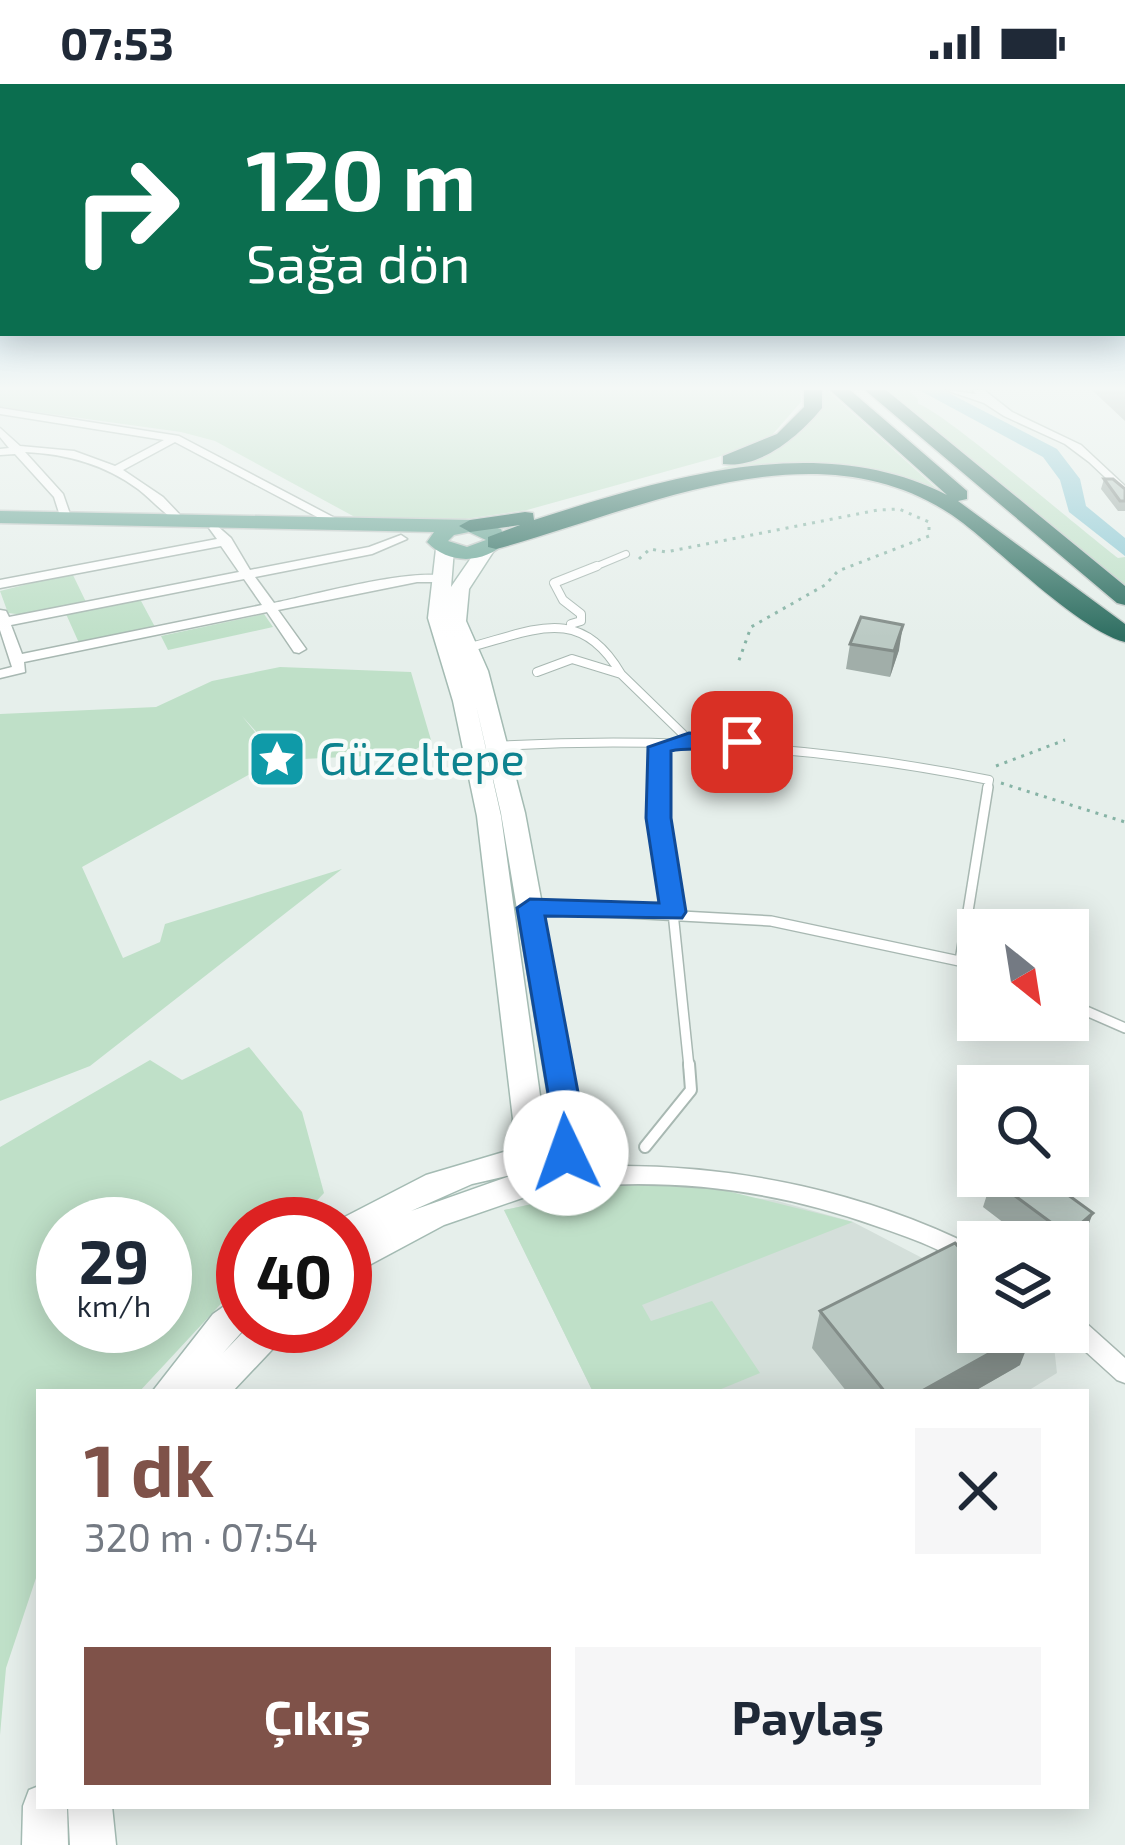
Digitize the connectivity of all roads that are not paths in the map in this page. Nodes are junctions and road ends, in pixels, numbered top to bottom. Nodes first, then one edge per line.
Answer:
1 (37, 472) edge
2 (125, 472) edge
3 (241, 472) edge
4 (685, 472) edge
5 (744, 472) edge
6 (843, 472) edge
7 (935, 472) edge
8 (973, 472) edge
9 (65, 517) junction
10 (0, 518) edge
11 (176, 518) junction
12 (344, 526) junction
13 (465, 526) junction
14 (0, 527) edge
15 (221, 535) junction
16 (401, 539) junction
17 (491, 546) junction
18 (442, 548) junction
19 (626, 554) dead end
20 (250, 574) junction
21 (444, 578) junction
22 (0, 584) edge
23 (1125, 598) edge
24 (272, 608) junction
25 (1, 620) edge
26 (563, 626) junction
27 (1125, 634) edge
28 (466, 648) junction
29 (299, 649) dead end
30 (17, 659) junction
31 (538, 672) dead end
32 (0, 674) edge
33 (621, 674) junction
34 (689, 740) junction
35 (496, 746) junction
36 (530, 908) junction
37 (968, 909) edge
38 (673, 912) junction
39 (957, 960) edge
40 (1089, 1012) edge
41 (1125, 1028) edge
42 (527, 1119) junction
43 (645, 1148) dead end
44 (524, 1173) junction
45 (614, 1173) junction
46 (372, 1216) edge
47 (372, 1250) edge
48 (957, 1251) edge
49 (216, 1339) edge
50 (1089, 1340) edge
51 (246, 1353) edge
52 (1125, 1373) edge
53 (173, 1389) edge
54 (211, 1389) edge
55 (45, 1809) edge
56 (90, 1809) edge
57 (45, 1845) edge
58 (93, 1845) edge

1 - 9 street
2 - 11 street
3 - 12 street
4 - 13 highway
5 - 17 highway
6 - 27 highway
7 - 27 highway
8 - 23 highway
9 - 10 main road
9 - 11 main road
11 - 12 main road
12 - 13 main road
13 - 17 main road
13 - 18 main road
14 - 15 main road
15 - 16 main road
15 - 20 street
15 - 22 street
16 - 18 main road
16 - 20 street
17 - 18 main road
17 - 28 street
18 - 21 street
19 - 26 lane
20 - 24 street
20 - 25 street
21 - 24 street
21 - 42 street
24 - 29 street
24 - 30 street
25 - 30 street
26 - 28 lane
26 - 33 lane
28 - 35 street
30 - 32 street
31 - 33 lane
33 - 34 lane
34 - 35 lane
34 - 37 lane
34 - 38 lane
35 - 36 street
36 - 38 lane
36 - 44 street
38 - 39 lane
38 - 43 lane
40 - 41 lane
42 - 44 street
42 - 45 street
44 - 45 street
44 - 46 street
44 - 47 street
45 - 48 street
49 - 53 street
50 - 52 street
51 - 54 street
55 - 57 street
56 - 58 street

